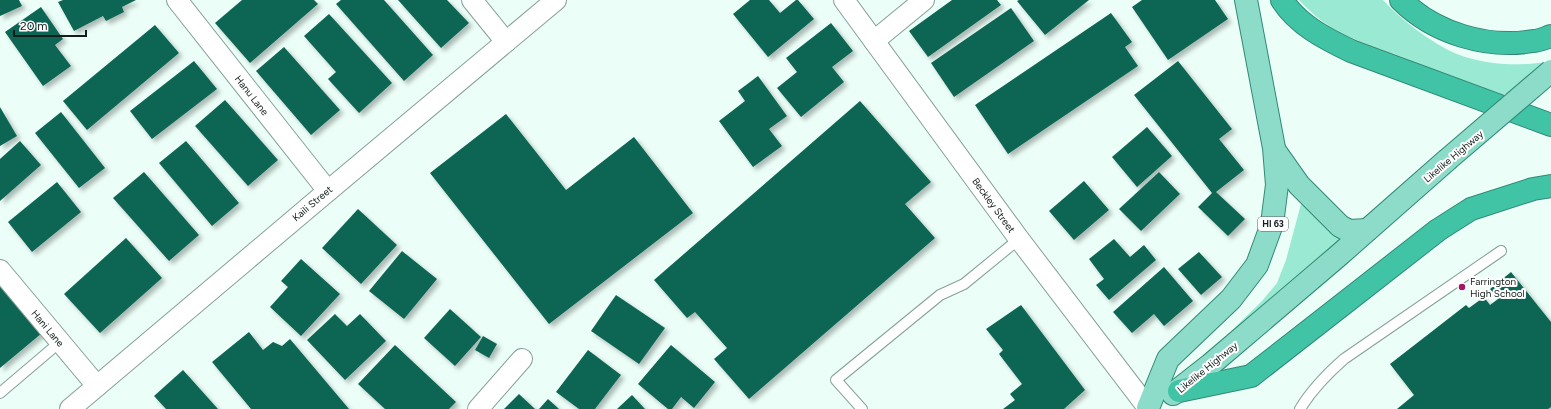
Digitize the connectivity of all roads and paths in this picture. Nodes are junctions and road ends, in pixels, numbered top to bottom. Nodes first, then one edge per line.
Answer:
1 (177, 0) edge
2 (472, 0) edge
3 (556, 0) edge
4 (844, 0) edge
5 (924, 0) edge
6 (1246, 0) edge
7 (1282, 0) edge
8 (1401, 0) edge
9 (1551, 36) edge
10 (874, 41) junction
11 (506, 42) junction
12 (1551, 71) edge
13 (1551, 126) edge
14 (1274, 148) junction
15 (1551, 186) edge
16 (328, 191) junction
17 (1367, 230) junction
18 (1019, 239) junction
19 (1501, 251) dead end
20 (0, 270) edge
21 (60, 342) junction
22 (522, 359) dead end
23 (97, 386) junction
24 (1179, 391) junction
25 (0, 393) edge
26 (1148, 408) edge
27 (70, 409) edge
28 (478, 409) edge
29 (862, 409) edge
30 (1300, 409) edge

1 - 16 street, Hanu Lane
2 - 11 street
3 - 11 street, Kaili Street
4 - 10 street, Beckley Street
5 - 10 street
6 - 14 main road, HI 63
7 - 13 highway
8 - 9 highway
10 - 18 street, Beckley Street
11 - 16 street, Kaili Street
12 - 17 main road, Likelike Highway, bridge
14 - 17 main road
14 - 26 main road, HI 63
15 - 24 highway
16 - 23 street, Kaili Street
17 - 24 main road, Likelike Highway
18 - 26 street, Beckley Street
18 - 29 lane
19 - 30 lane
20 - 21 street, Hani Lane
21 - 23 street, Hani Lane
21 - 25 lane
22 - 28 street
23 - 27 street, Kaili Street
24 - 26 main road, Likelike Highway

